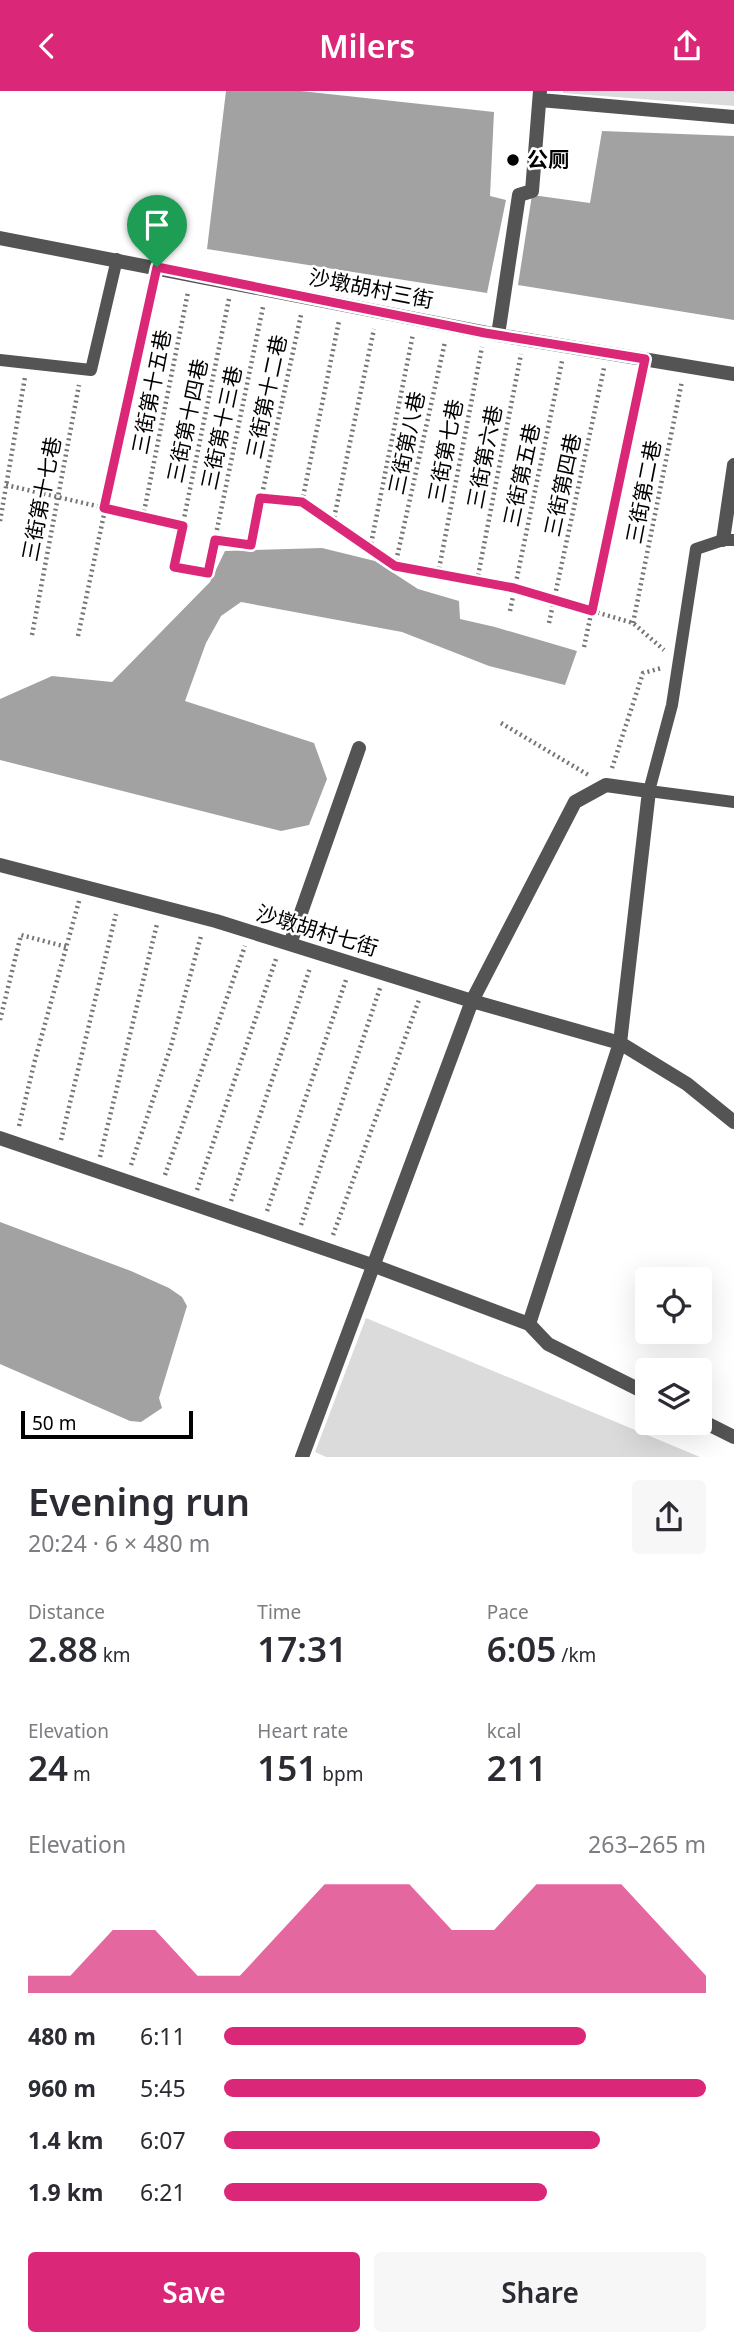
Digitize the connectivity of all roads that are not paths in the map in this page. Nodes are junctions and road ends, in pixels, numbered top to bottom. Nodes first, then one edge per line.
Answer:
1 (540, 96) edge
2 (734, 117) edge
3 (0, 238) edge
4 (117, 259) junction
5 (491, 334) junction
6 (0, 361) edge
7 (734, 374) edge
8 (734, 465) edge
9 (728, 540) edge
10 (359, 748) dead end
11 (649, 791) junction
12 (734, 802) edge
13 (0, 865) edge
14 (286, 943) junction
15 (471, 1001) junction
16 (620, 1043) junction
17 (734, 1122) edge
18 (0, 1139) edge
19 (372, 1265) junction
20 (529, 1324) junction
21 (635, 1388) edge
22 (712, 1426) edge
23 (734, 1437) edge
24 (302, 1457) edge

1 - 2 street
1 - 5 street
3 - 4 street, 沙墩胡村三街
4 - 5 street, 沙墩胡村三街
4 - 6 lane
5 - 7 street, 沙墩胡村三街
8 - 9 street
9 - 11 lane
10 - 14 street
11 - 12 lane
11 - 15 street
11 - 16 street
13 - 14 street, 沙墩胡村七街
14 - 15 street, 沙墩胡村七街
15 - 16 street, 沙墩胡村七街
15 - 19 street
16 - 17 street, 沙墩胡村七街
16 - 20 street
18 - 19 street
19 - 20 street
19 - 24 street
20 - 21 street
22 - 23 street

